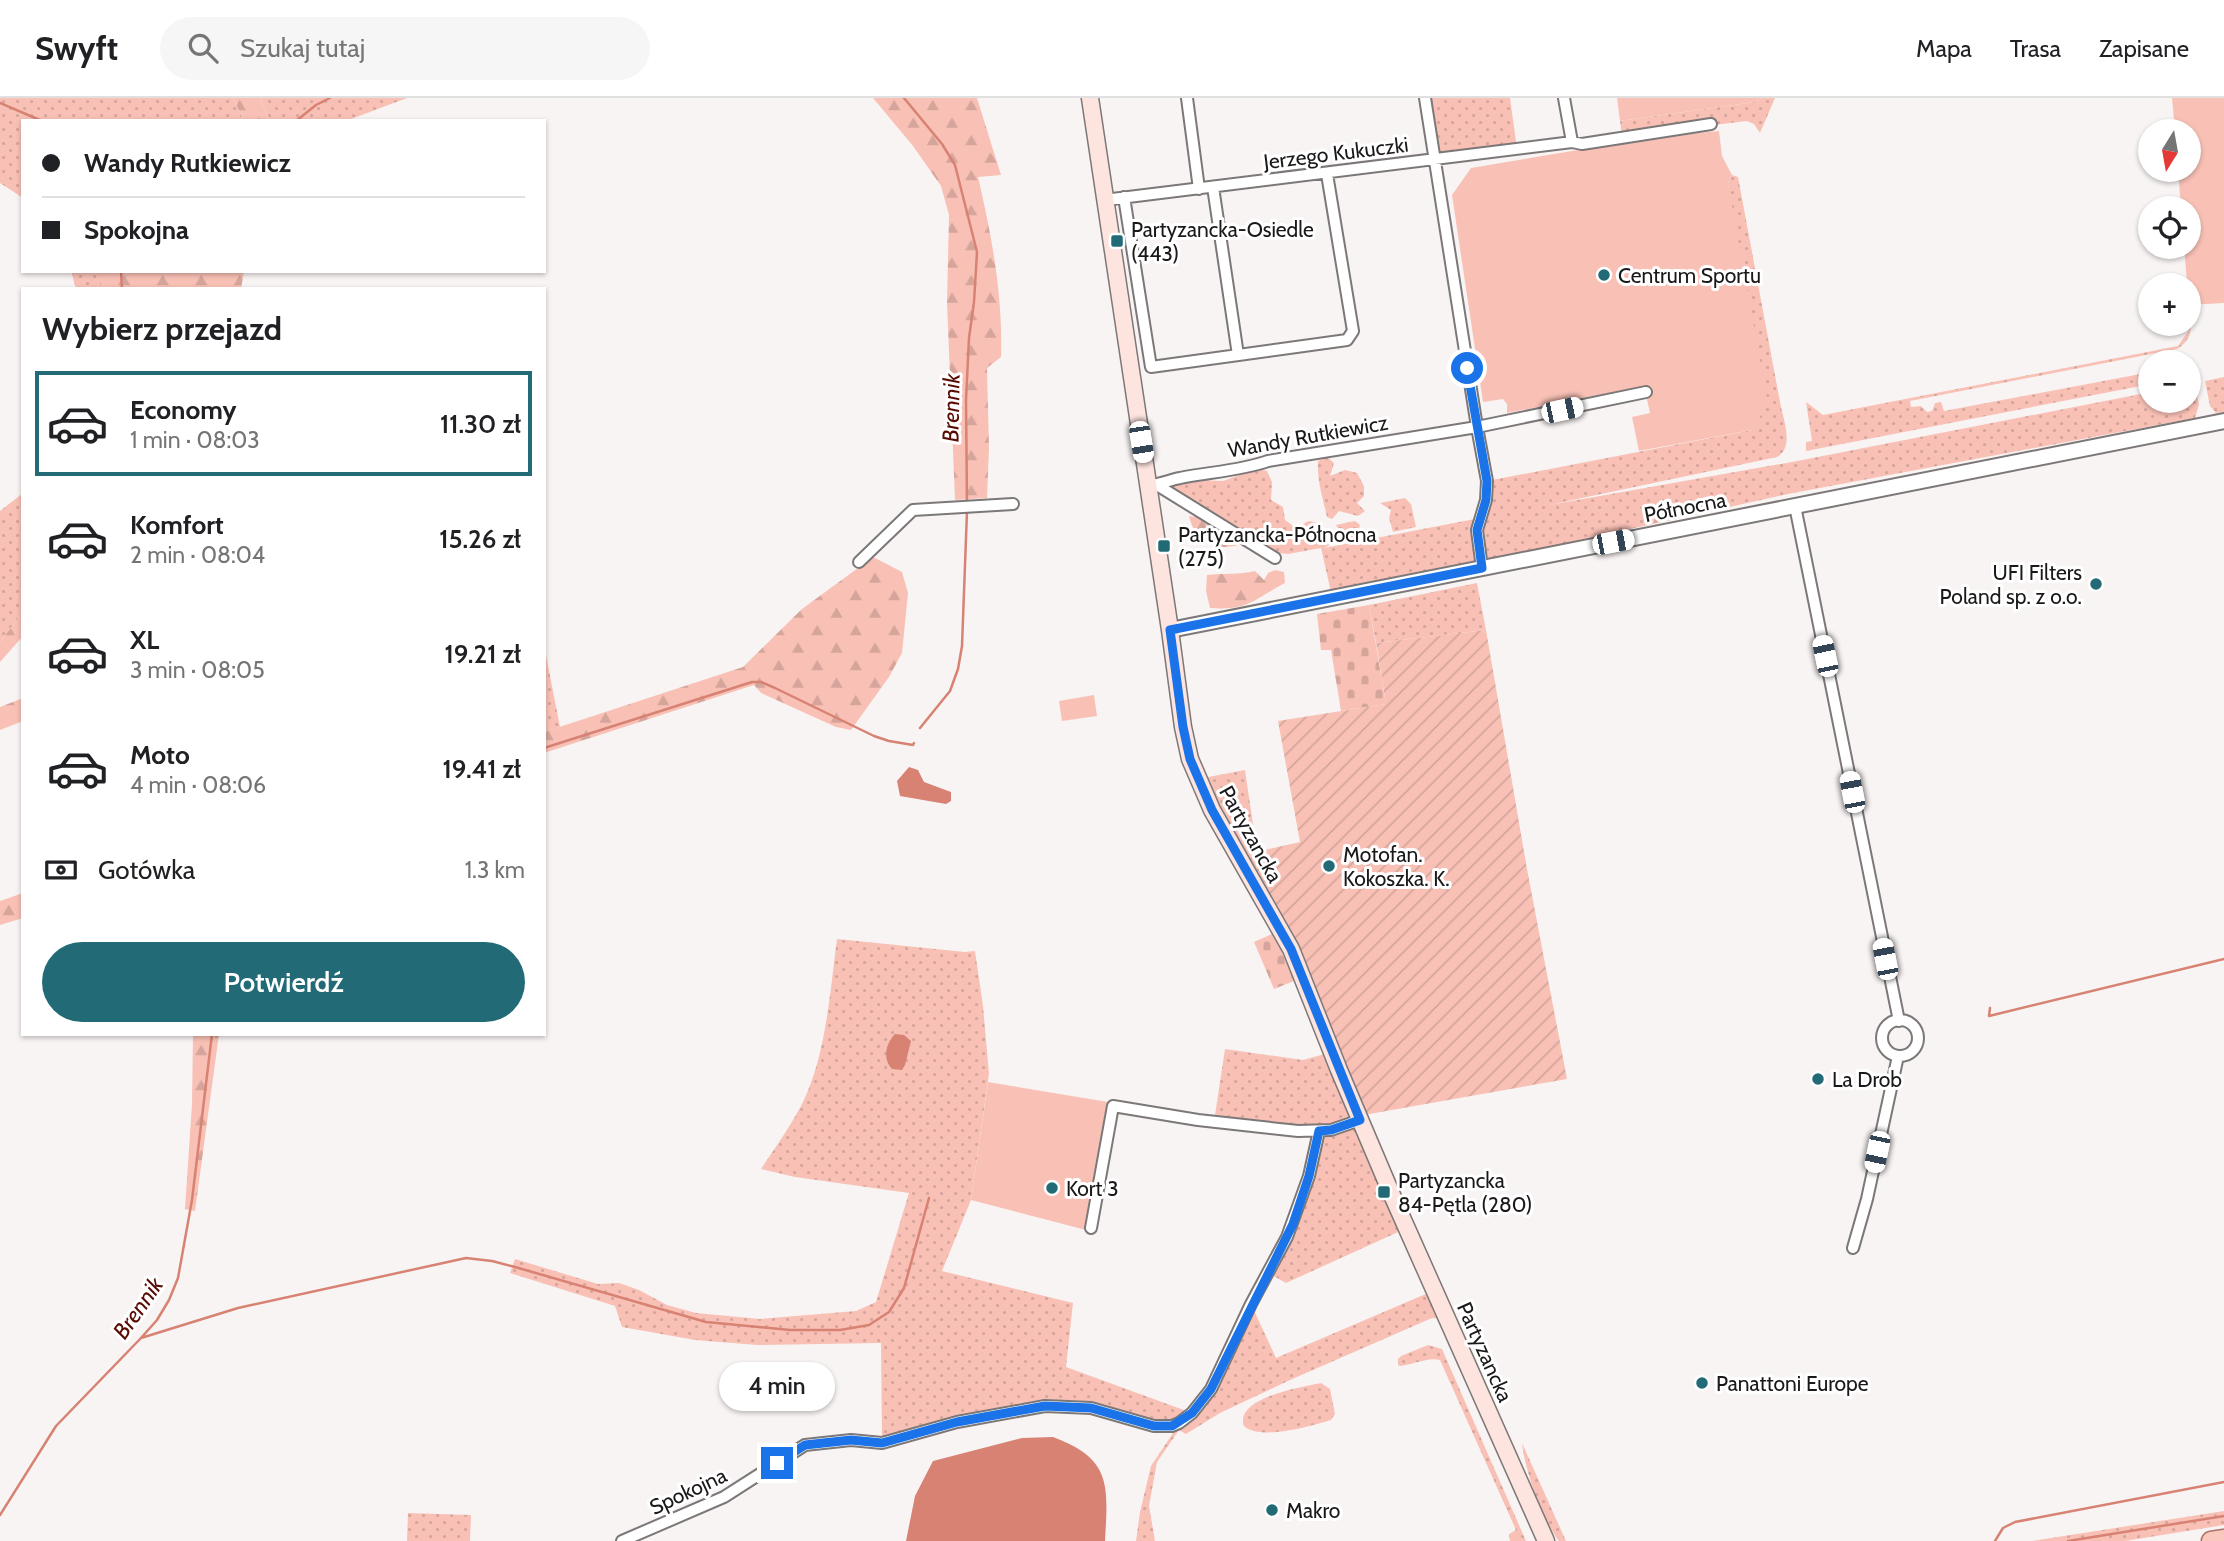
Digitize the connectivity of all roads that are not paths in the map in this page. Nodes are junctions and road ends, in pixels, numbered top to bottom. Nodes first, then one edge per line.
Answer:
1 (1090, 98) edge
2 (1187, 98) edge
3 (1425, 98) edge
4 (1564, 98) edge
5 (1711, 124) dead end
6 (1572, 142) junction
7 (1435, 160) junction
8 (1327, 174) junction
9 (1213, 187) junction
10 (1199, 189) junction
11 (1124, 197) junction
12 (1104, 200) junction
13 (1238, 355) junction
14 (1646, 392) dead end
15 (2224, 421) edge
16 (1477, 427) junction
17 (1153, 485) junction
18 (1013, 504) dead end
19 (1795, 506) junction
20 (1275, 558) dead end
21 (859, 562) dead end
22 (1482, 568) junction
23 (1170, 630) junction
24 (1899, 1021) junction
25 (1898, 1056) junction
26 (1360, 1120) junction
27 (1319, 1131) junction
28 (1091, 1228) dead end
29 (1853, 1248) dead end
30 (2224, 1539) edge
31 (622, 1541) edge
32 (1546, 1541) edge
33 (2211, 1541) edge

1 - 12 main road, Partyzancka
2 - 10 street
3 - 7 street
4 - 6 street
5 - 6 street, Jerzego Kukuczki
6 - 7 street, Jerzego Kukuczki
7 - 8 street, Jerzego Kukuczki
7 - 16 street
8 - 9 street, Jerzego Kukuczki
8 - 13 street
9 - 10 street, Jerzego Kukuczki
9 - 13 street
10 - 11 street, Jerzego Kukuczki
11 - 12 street, Jerzego Kukuczki
11 - 13 street
12 - 17 main road, Partyzancka
14 - 16 street, Wandy Rutkiewicz
15 - 19 street, Północna
16 - 17 street, Wandy Rutkiewicz
16 - 22 street
17 - 20 street
17 - 23 main road, Partyzancka
18 - 21 street
19 - 22 street, Północna
19 - 24 street
22 - 23 street, Północna
23 - 26 main road, Partyzancka
24 - 25 street
24 - 25 street
25 - 29 street
26 - 27 street
26 - 32 main road, Partyzancka
27 - 28 street
27 - 31 street, Spokojna
30 - 33 main road

